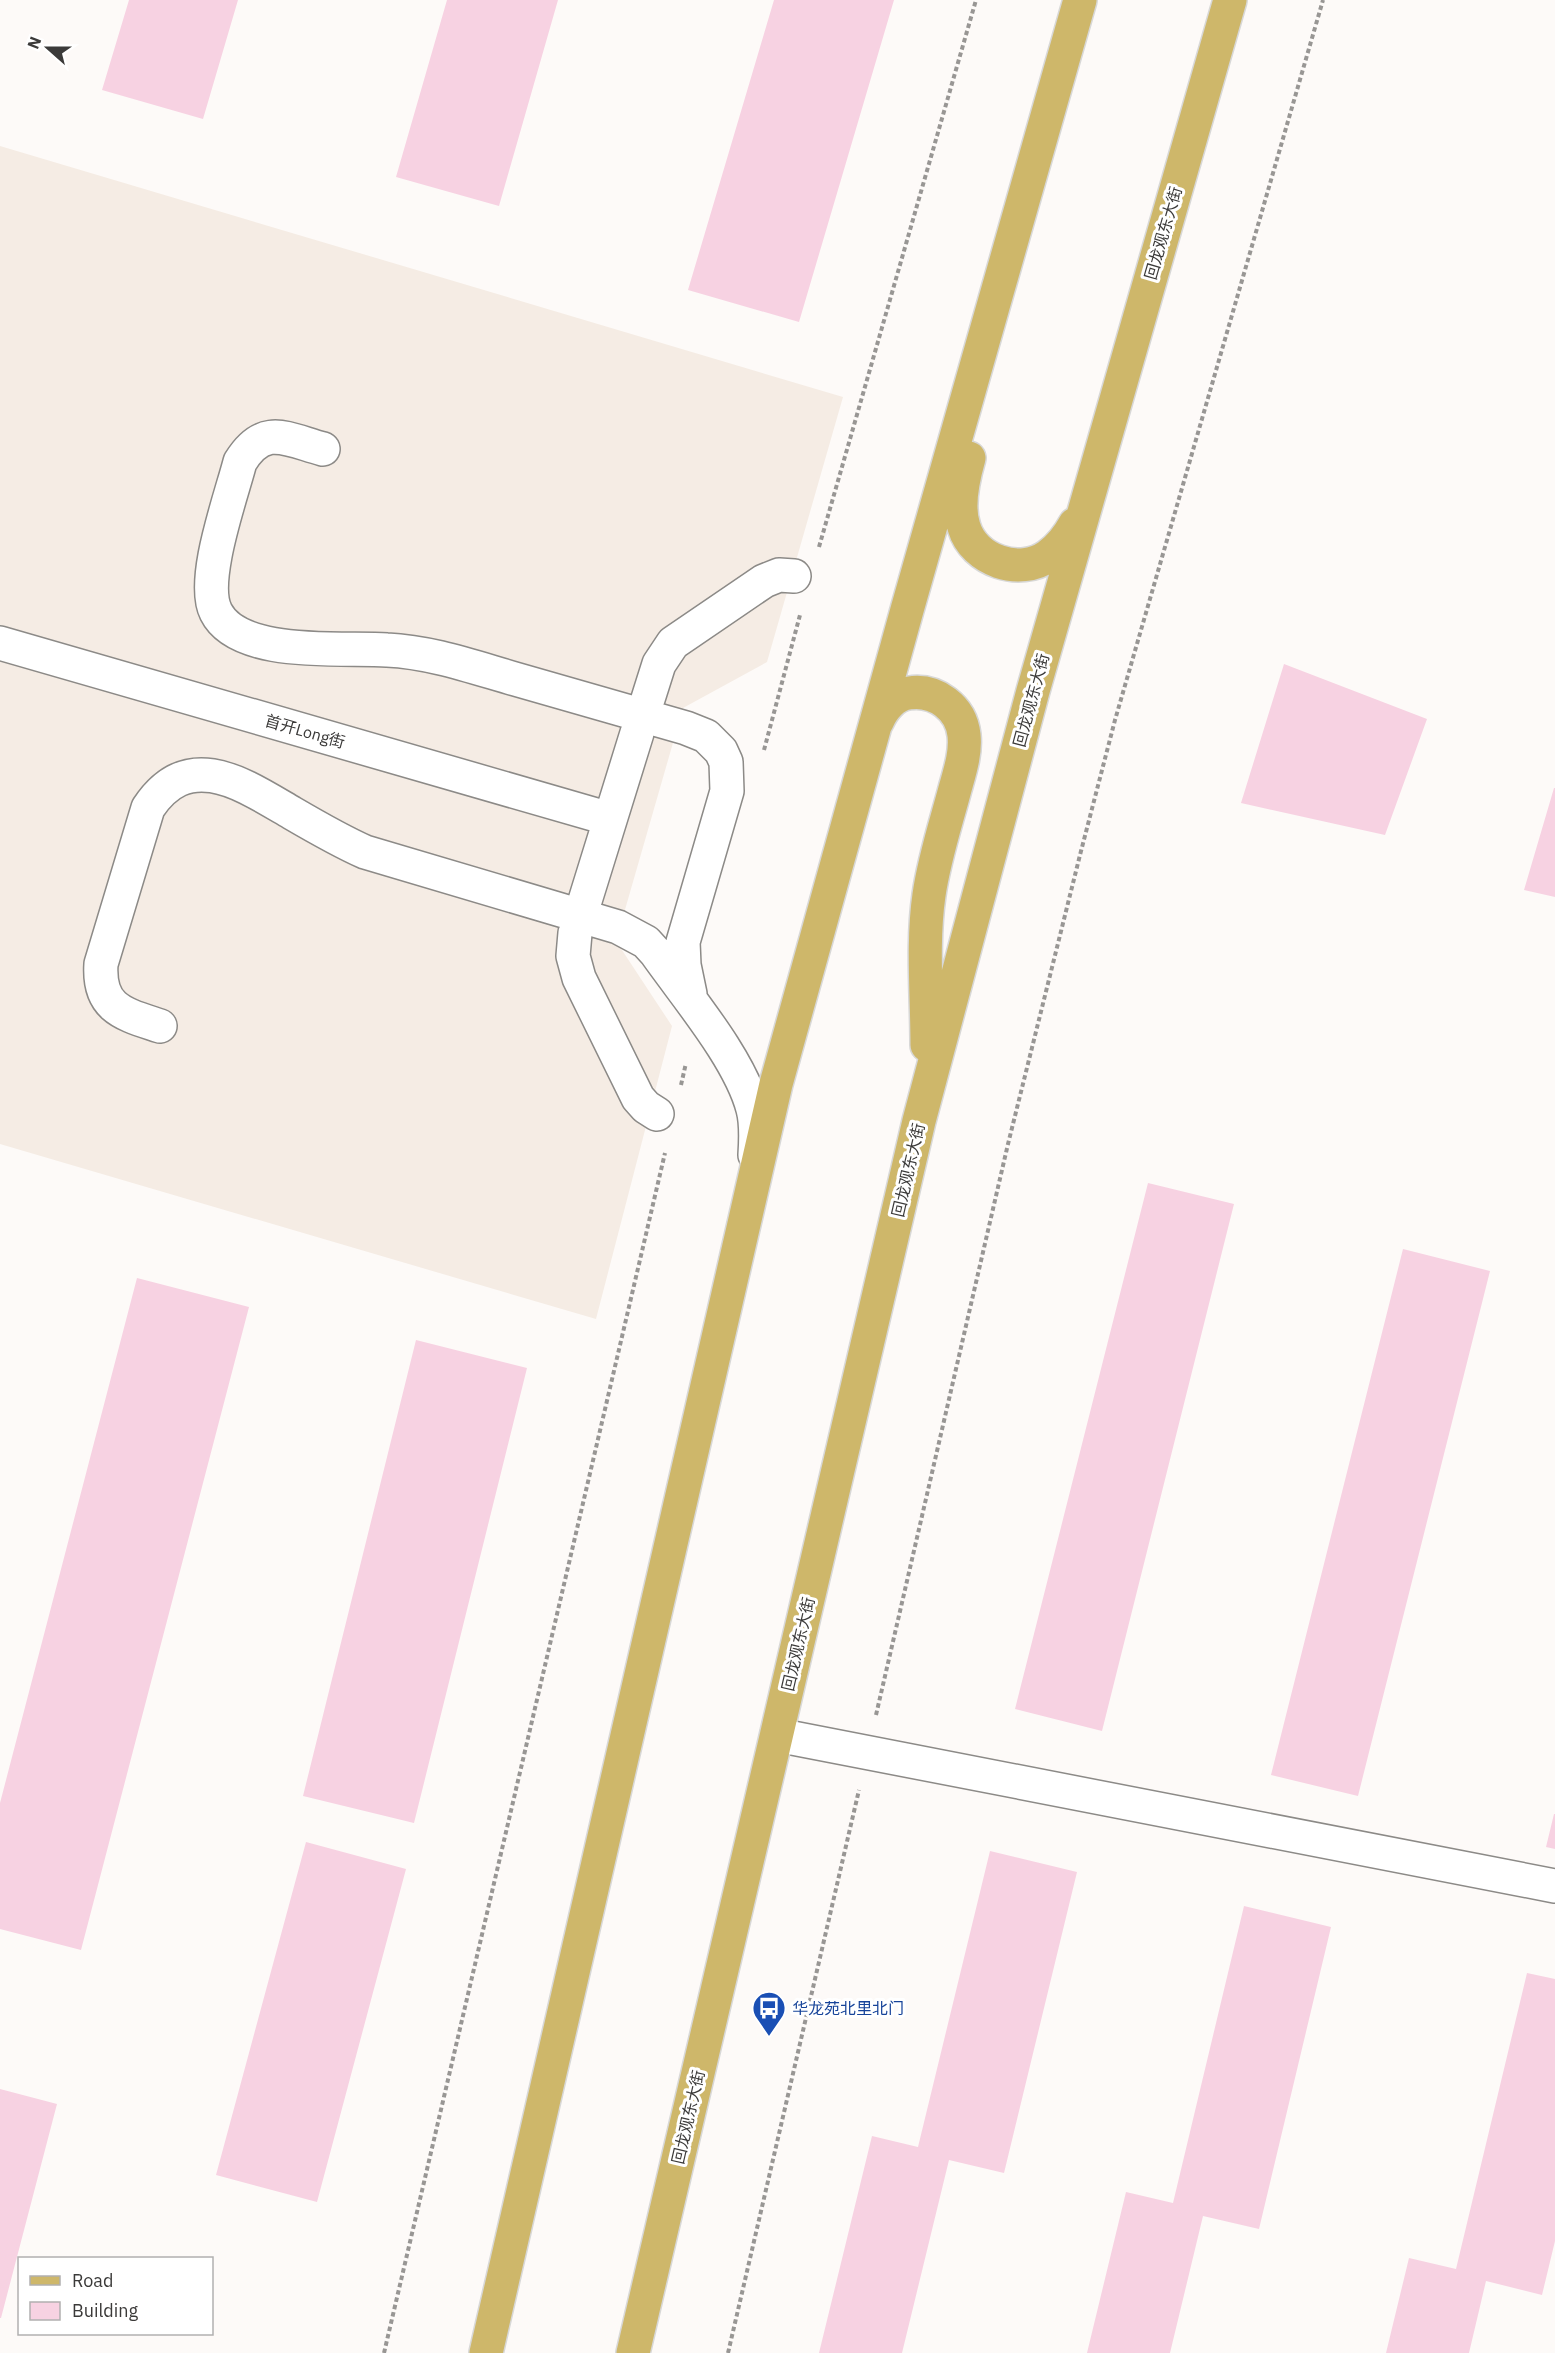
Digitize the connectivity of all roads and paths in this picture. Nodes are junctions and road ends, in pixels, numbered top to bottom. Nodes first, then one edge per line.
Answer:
1 (976, 0) edge
2 (1080, 0) edge
3 (1230, 0) edge
4 (1323, 0) edge
5 (1011, 242) junction
6 (323, 449) dead end
7 (1090, 489) junction
8 (818, 551) dead end
9 (794, 576) dead end
10 (800, 615) dead end
11 (0, 643) edge
12 (647, 702) dead end
13 (637, 733) dead end
14 (871, 739) junction
15 (764, 752) dead end
16 (610, 819) junction
17 (698, 1013) junction
18 (160, 1026) dead end
19 (668, 1117) junction
20 (919, 1121) junction
21 (746, 1215) junction
22 (777, 1735) junction
23 (867, 1753) junction
24 (1555, 1886) edge
25 (384, 2353) edge
26 (486, 2353) edge
27 (633, 2353) edge
28 (728, 2353) edge

1 - 8 path
2 - 5 main road
3 - 7 main road, 回龙观东大街
4 - 23 path
5 - 7 main road
5 - 14 main road
6 - 17 street
7 - 20 main road, 回龙观东大街
9 - 12 street
10 - 15 path
11 - 16 street, 首开Long街
13 - 16 street
14 - 20 main road
14 - 21 main road
16 - 19 street
17 - 18 street
17 - 19 path
17 - 21 street
19 - 25 path
20 - 22 main road, 回龙观东大街
21 - 26 main road
22 - 23 street
22 - 27 main road, 回龙观东大街
23 - 24 street
23 - 28 path

